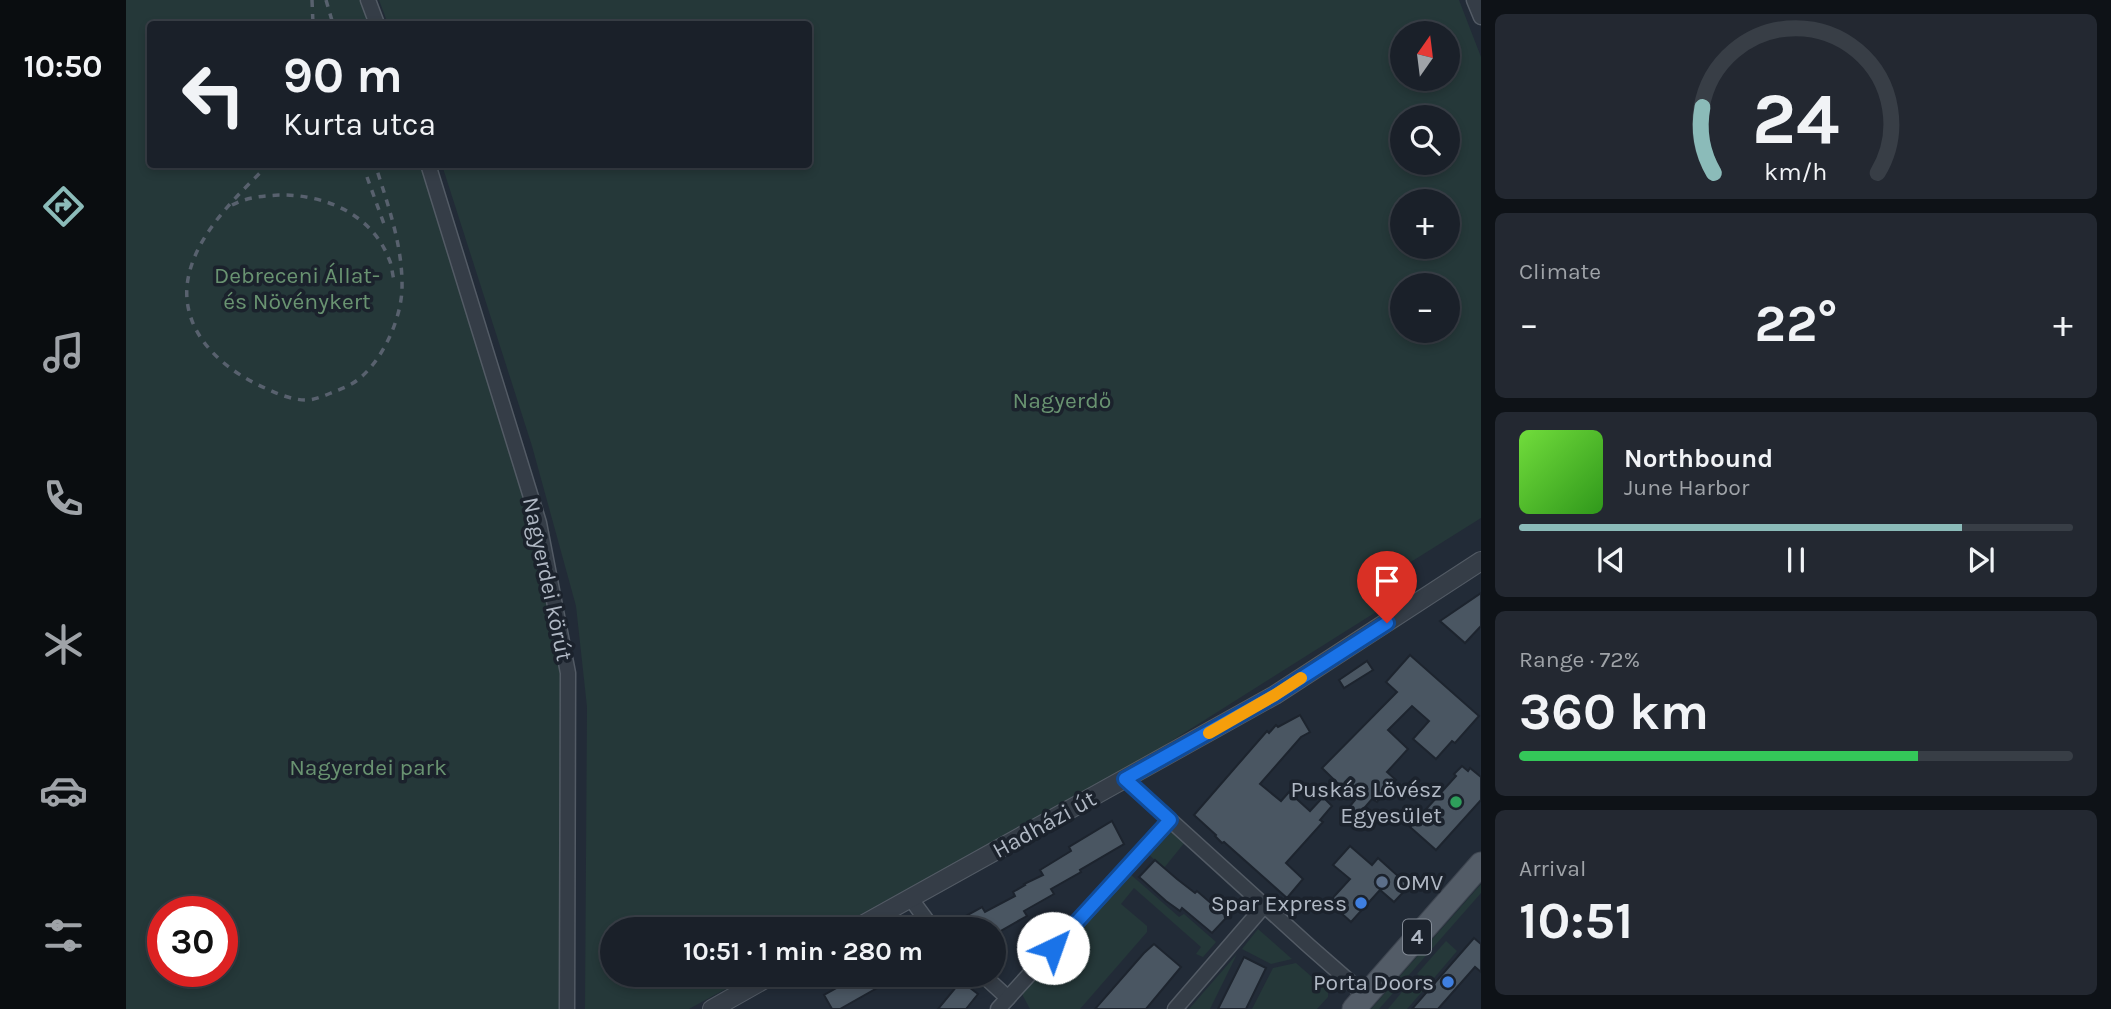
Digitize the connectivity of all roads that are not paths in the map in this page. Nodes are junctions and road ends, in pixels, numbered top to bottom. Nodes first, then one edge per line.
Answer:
1 (368, 0) edge
2 (1474, 0) edge
3 (1481, 17) edge
4 (376, 21) edge
5 (429, 168) edge
6 (1481, 561) edge
7 (1125, 779) junction
8 (1170, 820) junction
9 (1481, 864) edge
10 (911, 899) junction
11 (1264, 906) junction
12 (877, 917) edge
13 (924, 917) edge
14 (751, 987) edge
15 (996, 987) edge
16 (1008, 998) junction
17 (1360, 1002) edge
18 (568, 1009) edge
19 (712, 1009) edge
20 (998, 1009) edge
21 (1175, 1009) edge

1 - 4 street
2 - 3 street
5 - 18 street, Nagyerdei körút
6 - 7 street, Hadházi út
7 - 8 street
7 - 10 street, Hadházi út
8 - 11 street
8 - 16 street
9 - 17 main road, 4
10 - 12 street, Hadházi út
10 - 13 street
11 - 17 street
11 - 21 street
14 - 19 street
15 - 16 street
16 - 20 street

